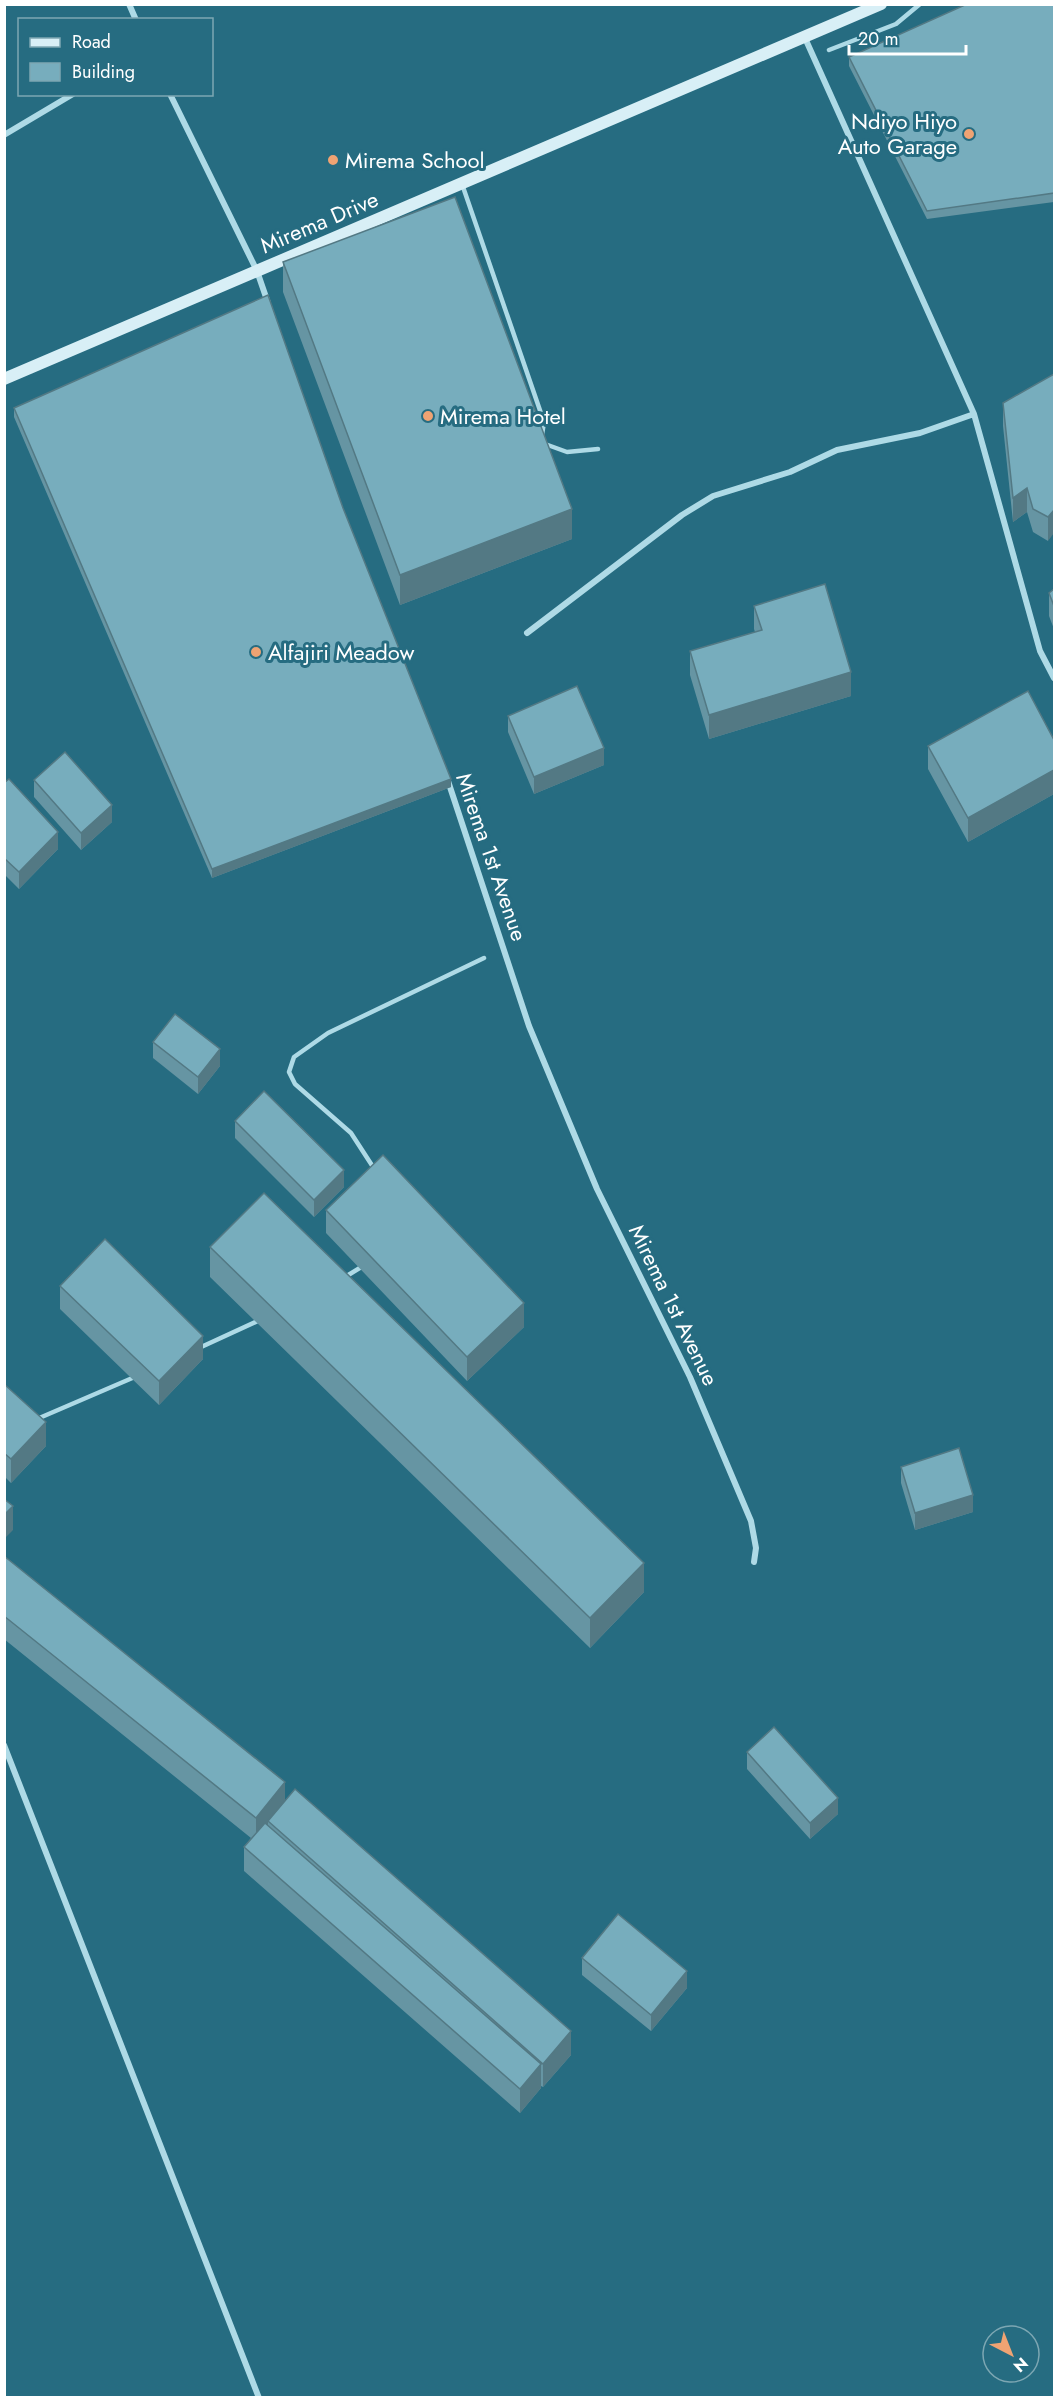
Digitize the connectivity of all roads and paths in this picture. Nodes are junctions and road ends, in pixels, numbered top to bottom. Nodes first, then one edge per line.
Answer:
1 (129, 4) edge
2 (881, 4) edge
3 (920, 4) edge
4 (135, 18) edge
5 (806, 38) junction
6 (829, 50) dead end
7 (69, 96) edge
8 (172, 96) edge
9 (4, 135) edge
10 (462, 184) junction
11 (257, 271) junction
12 (272, 315) edge
13 (4, 379) edge
14 (974, 414) junction
15 (598, 449) dead end
16 (527, 633) dead end
17 (1054, 678) edge
18 (446, 777) edge
19 (484, 958) dead end
20 (376, 1172) edge
21 (367, 1263) edge
22 (338, 1281) edge
23 (267, 1317) edge
24 (195, 1350) edge
25 (142, 1373) edge
26 (26, 1424) edge
27 (754, 1562) dead end
28 (4, 1745) edge
29 (259, 2397) edge

1 - 4 street
2 - 5 street, Mirema Drive
3 - 6 lane
5 - 10 street, Mirema Drive
5 - 14 street
7 - 9 street
8 - 11 street
10 - 11 street, Mirema Drive
10 - 15 lane
11 - 12 street
11 - 13 street, Mirema Drive
14 - 16 street
14 - 17 street
18 - 27 street, Mirema 1st Avenue
19 - 20 lane
21 - 22 lane
23 - 24 lane
25 - 26 lane
28 - 29 street

